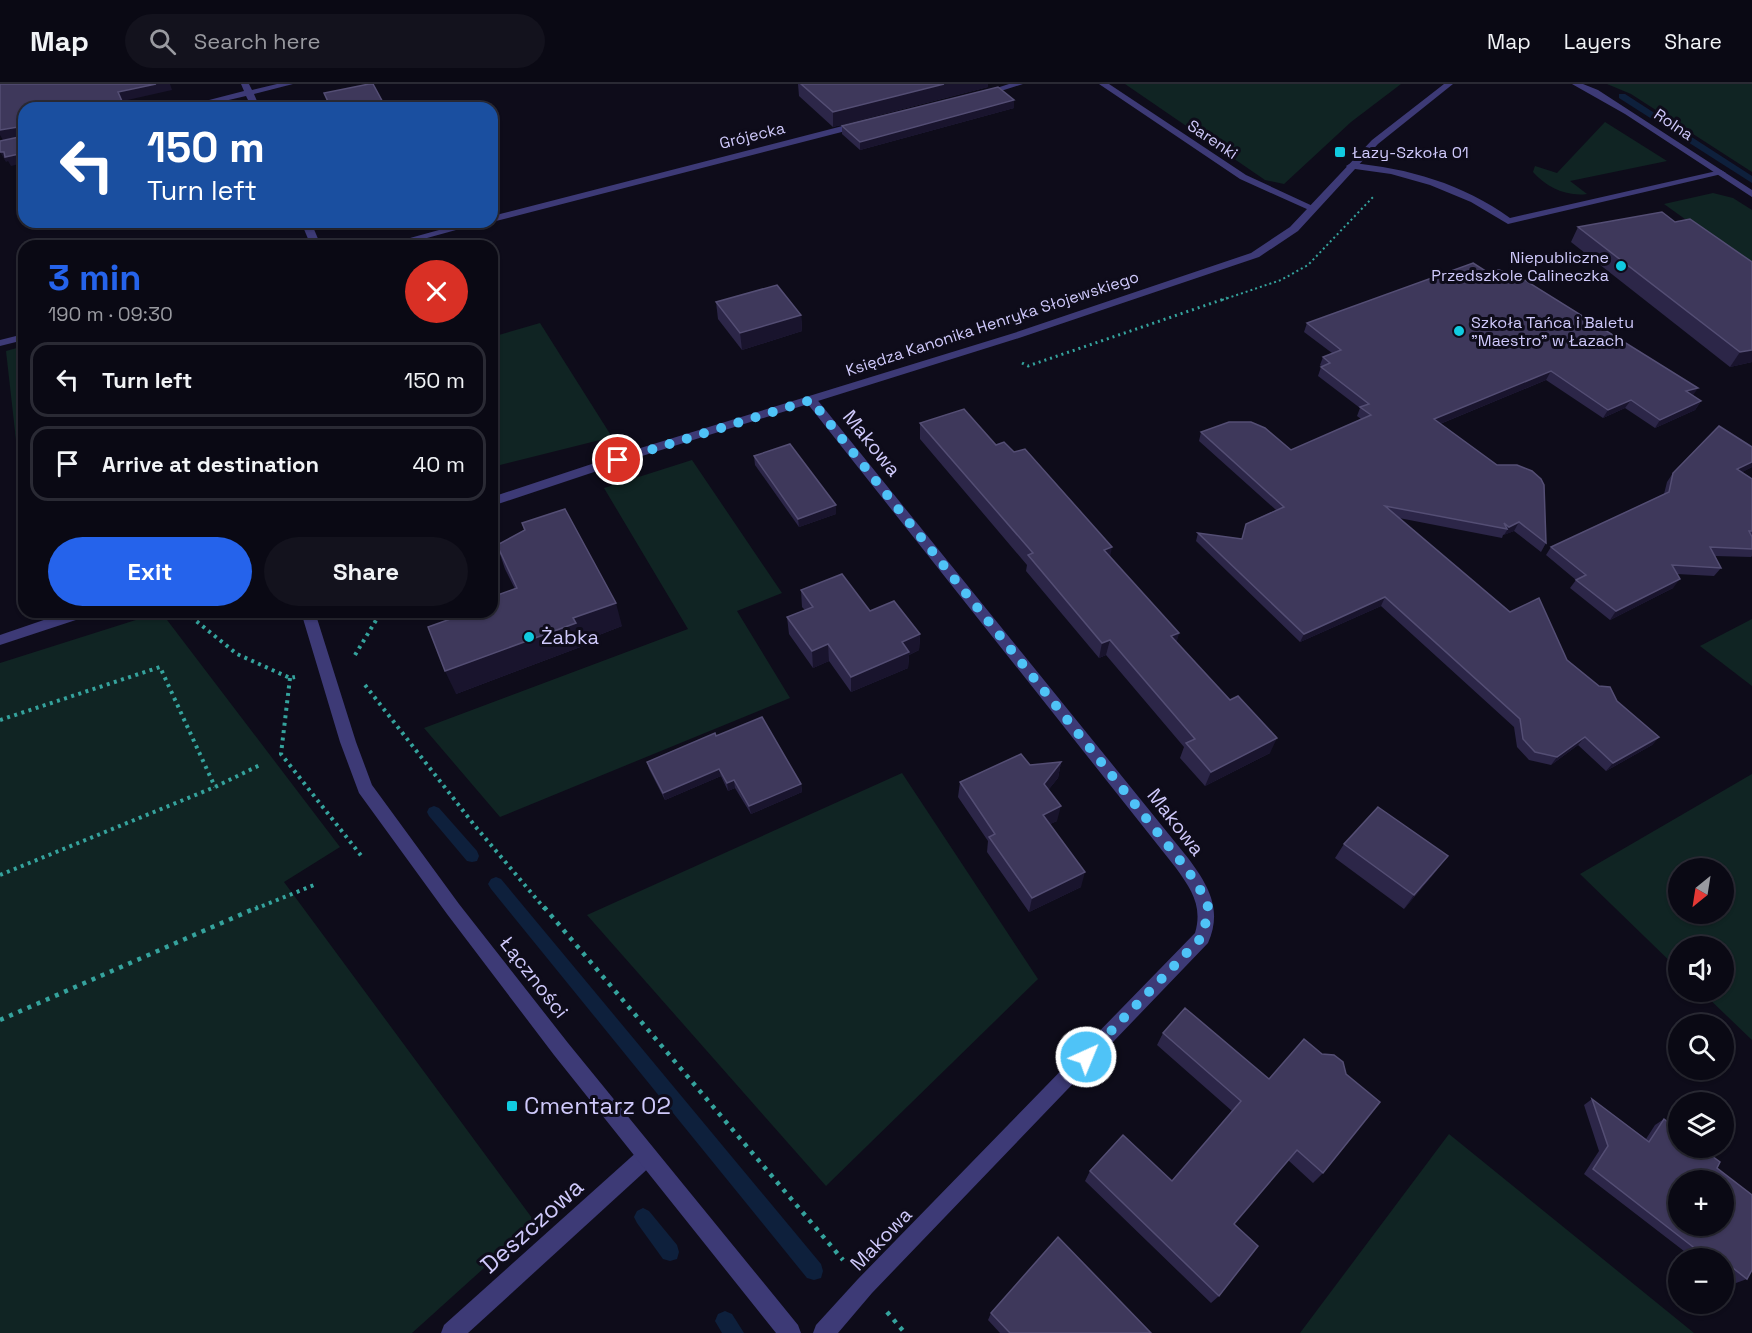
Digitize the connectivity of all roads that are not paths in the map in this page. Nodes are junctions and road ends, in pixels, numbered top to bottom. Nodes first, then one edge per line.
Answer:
1 (245, 84) edge
2 (289, 84) edge
3 (1019, 84) edge
4 (1103, 84) edge
5 (1449, 84) edge
6 (1576, 84) edge
7 (250, 94) junction
8 (974, 96) edge
9 (211, 102) edge
10 (253, 102) edge
11 (870, 122) edge
12 (1351, 166) junction
13 (1721, 173) junction
14 (1752, 194) edge
15 (1312, 208) junction
16 (498, 217) edge
17 (456, 228) edge
18 (410, 240) edge
19 (18, 338) edge
20 (0, 343) edge
21 (811, 400) junction
22 (498, 500) edge
23 (64, 618) edge
24 (310, 618) edge
25 (0, 640) edge
26 (646, 1157) junction
27 (452, 1333) edge
28 (790, 1333) edge
29 (824, 1333) edge

1 - 7 street
2 - 7 street
3 - 8 street
4 - 15 street, Sarenki
5 - 12 street, Księdza Kanonika Henryka Słojewskiego
6 - 13 street, Rolna
7 - 9 street
7 - 10 street
11 - 16 street, Grójecka
12 - 13 street
12 - 15 street, Księdza Kanonika Henryka Słojewskiego
13 - 14 street, Rolna
15 - 21 street, Księdza Kanonika Henryka Słojewskiego
17 - 18 street
19 - 20 street
21 - 22 street, Księdza Kanonika Henryka Słojewskiego
21 - 29 street, Makowa
23 - 25 street
24 - 26 street, Łączności
26 - 27 street, Deszczowa
26 - 28 street, Łączności

